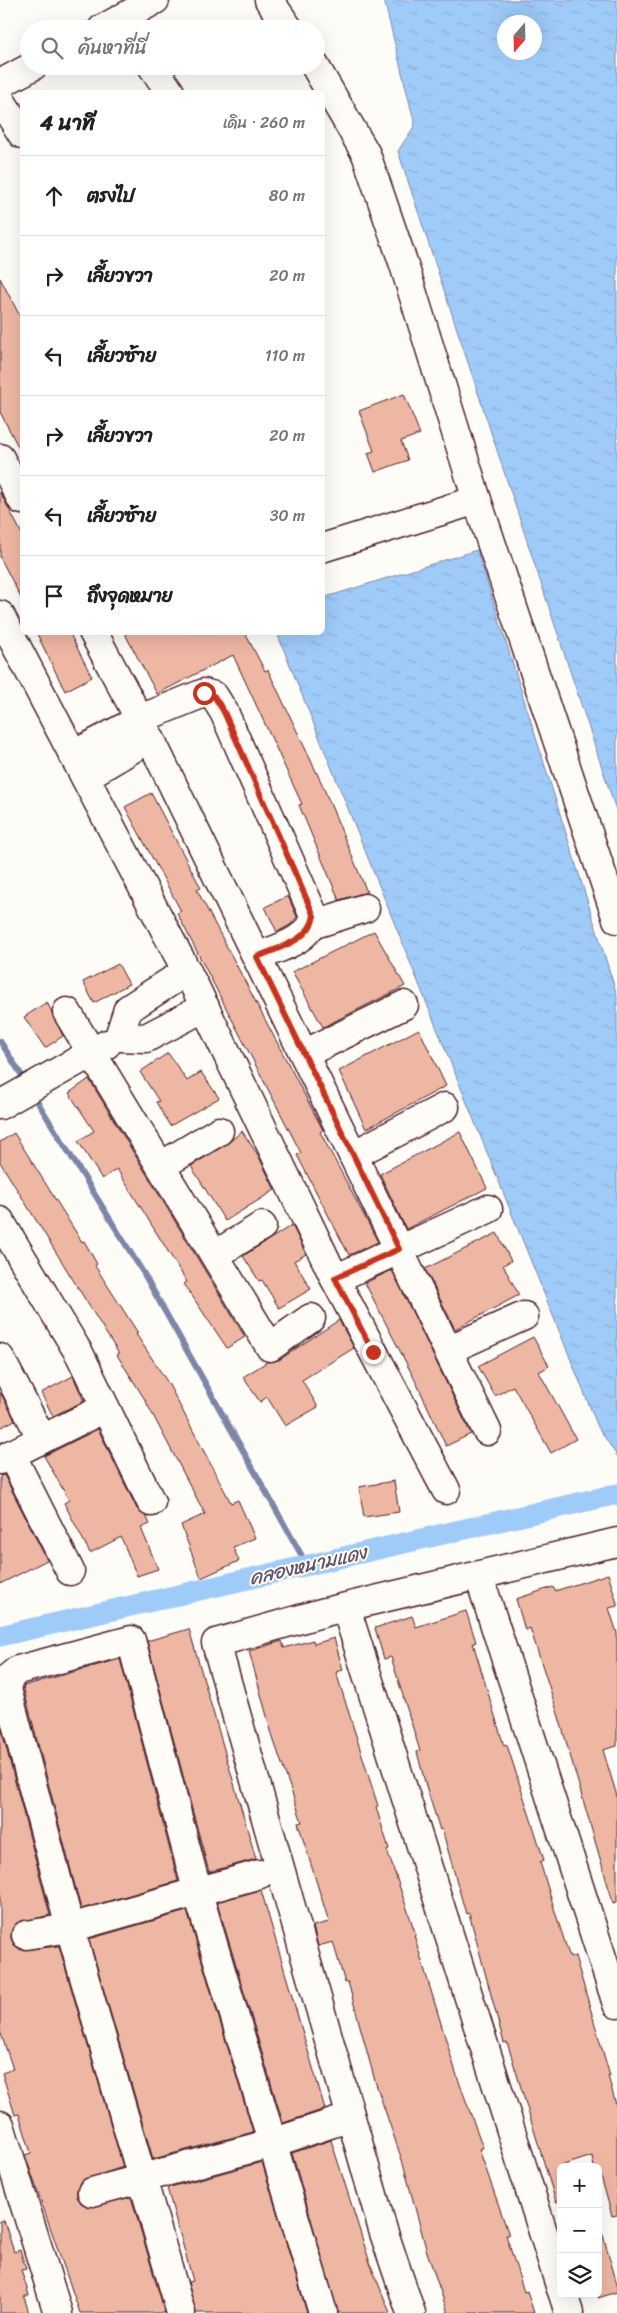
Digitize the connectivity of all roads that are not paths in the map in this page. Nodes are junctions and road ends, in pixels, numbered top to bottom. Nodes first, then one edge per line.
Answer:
1 (155, 0) edge
2 (269, 0) edge
3 (114, 19) edge
4 (283, 20) edge
5 (20, 73) edge
6 (158, 75) edge
7 (320, 75) edge
8 (0, 84) edge
9 (169, 90) edge
10 (0, 99) edge
11 (20, 131) edge
12 (0, 458) edge
13 (20, 496) edge
14 (477, 500) junction
15 (325, 547) edge
16 (0, 615) edge
17 (95, 635) edge
18 (145, 728) junction
19 (79, 766) junction
20 (365, 908) dead end
21 (617, 919) edge
22 (312, 925) junction
23 (257, 957) junction
24 (187, 972) junction
25 (404, 1005) dead end
26 (205, 1007) junction
27 (67, 1012) dead end
28 (119, 1037) junction
29 (93, 1052) junction
30 (304, 1054) junction
31 (2, 1104) edge
32 (445, 1107) dead end
33 (219, 1131) dead end
34 (353, 1155) junction
35 (162, 1166) junction
36 (488, 1209) dead end
37 (0, 1221) edge
38 (262, 1226) dead end
39 (399, 1249) junction
40 (215, 1255) junction
41 (335, 1278) junction
42 (524, 1316) dead end
43 (311, 1318) dead end
44 (448, 1350) junction
45 (0, 1358) edge
46 (105, 1408) junction
47 (487, 1431) dead end
48 (42, 1439) junction
49 (5, 1457) edge
50 (446, 1490) dead end
51 (151, 1502) dead end
52 (615, 1550) edge
53 (70, 1571) dead end
54 (479, 1576) junction
55 (346, 1608) junction
56 (260, 1874) dead end
57 (197, 1890) junction
58 (70, 1928) junction
59 (26, 1935) dead end
60 (617, 2004) edge
61 (336, 2122) dead end
62 (0, 2125) edge
63 (272, 2142) junction
64 (141, 2179) junction
65 (92, 2192) dead end
66 (557, 2276) edge
67 (563, 2298) edge
68 (58, 2313) edge
69 (181, 2313) edge
70 (324, 2313) edge
71 (411, 2313) edge
72 (568, 2313) edge

1 - 3 street
2 - 4 street
5 - 8 street
6 - 9 street
7 - 14 street
10 - 11 street
12 - 13 street
14 - 15 street
14 - 21 street
16 - 19 street
17 - 18 street
18 - 19 street
18 - 22 street
18 - 23 street
19 - 24 street
20 - 22 street
22 - 23 street
23 - 30 street
24 - 26 street
24 - 28 street
25 - 30 street
26 - 28 street
26 - 41 street
27 - 29 street
28 - 29 street
29 - 31 street
29 - 35 street
30 - 34 street
32 - 34 street
33 - 35 street
34 - 39 street
35 - 40 street
36 - 39 street
37 - 46 street
38 - 40 street
39 - 41 street
39 - 44 street
40 - 43 street
41 - 50 street
42 - 44 street
44 - 47 street
45 - 48 street
46 - 48 street
46 - 51 street
48 - 49 street
49 - 53 street
52 - 54 street
54 - 55 street
54 - 60 street
55 - 66 street
55 - 71 street
56 - 57 street
57 - 58 street
57 - 58 street
57 - 63 street
58 - 59 street
58 - 64 street
61 - 63 street
62 - 68 street
63 - 64 street
63 - 70 street
64 - 65 street
64 - 69 street
67 - 72 street

